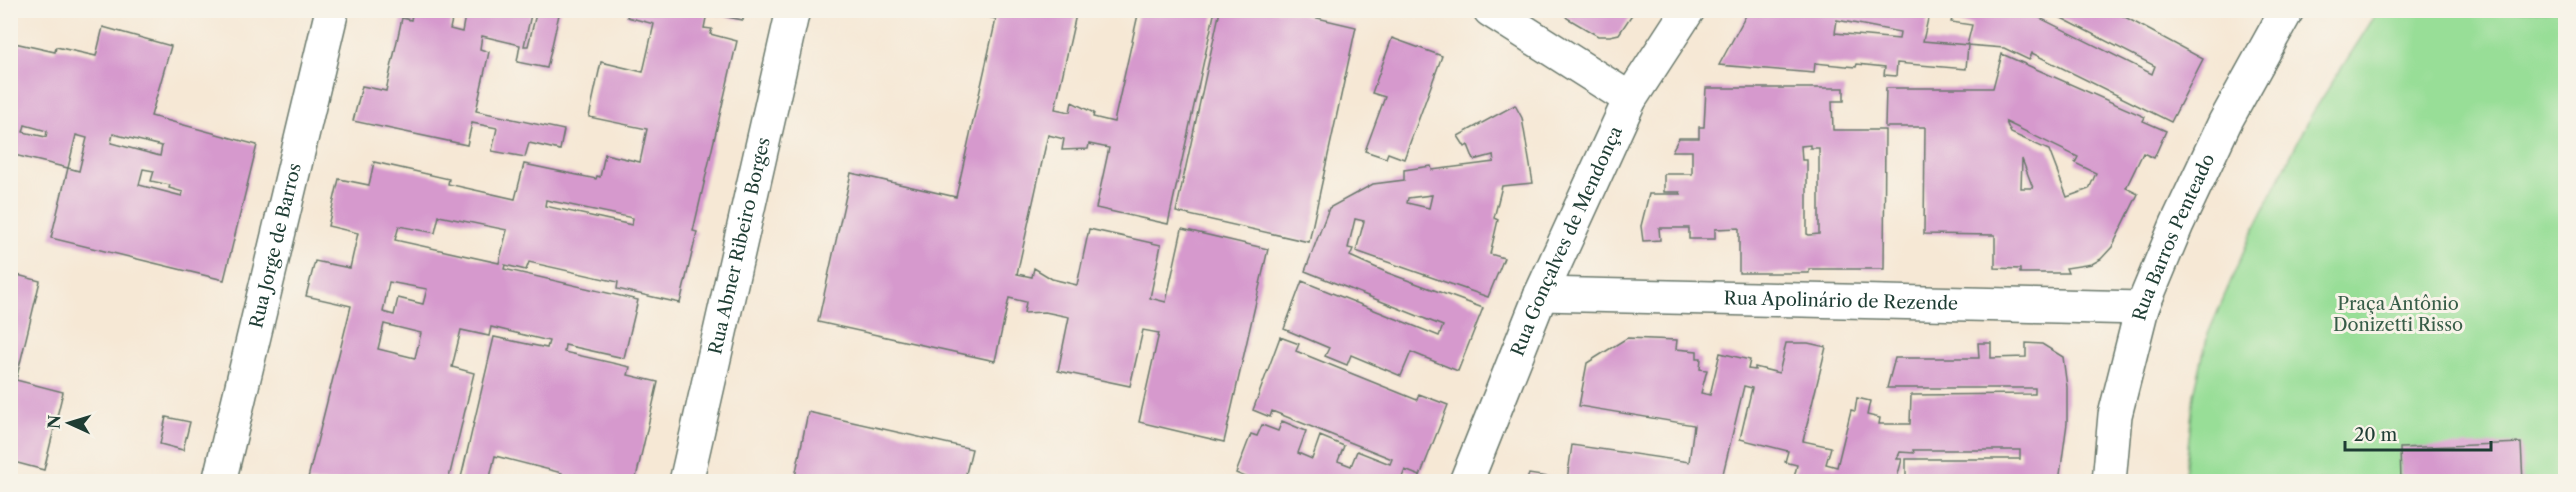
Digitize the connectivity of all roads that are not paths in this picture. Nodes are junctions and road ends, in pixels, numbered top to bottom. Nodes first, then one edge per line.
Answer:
1 (332, 10) edge
2 (793, 10) edge
3 (1490, 10) edge
4 (1688, 10) edge
5 (2287, 10) edge
6 (1630, 99) junction
7 (1541, 294) junction
8 (2142, 308) junction
9 (219, 482) edge
10 (686, 482) edge
11 (1466, 482) edge
12 (2109, 482) edge

1 - 9 street, Rua Jorge de Barros
2 - 10 street, Rua Abner Ribeiro Borges
3 - 6 street
4 - 6 street, Rua Gonçalves de Mendonça
5 - 8 street, Rua Barros Penteado
6 - 7 street, Rua Gonçalves de Mendonça
7 - 8 street, Rua Apolinário de Rezende
7 - 11 street, Rua Gonçalves de Mendonça
8 - 12 street, Rua Barros Penteado

